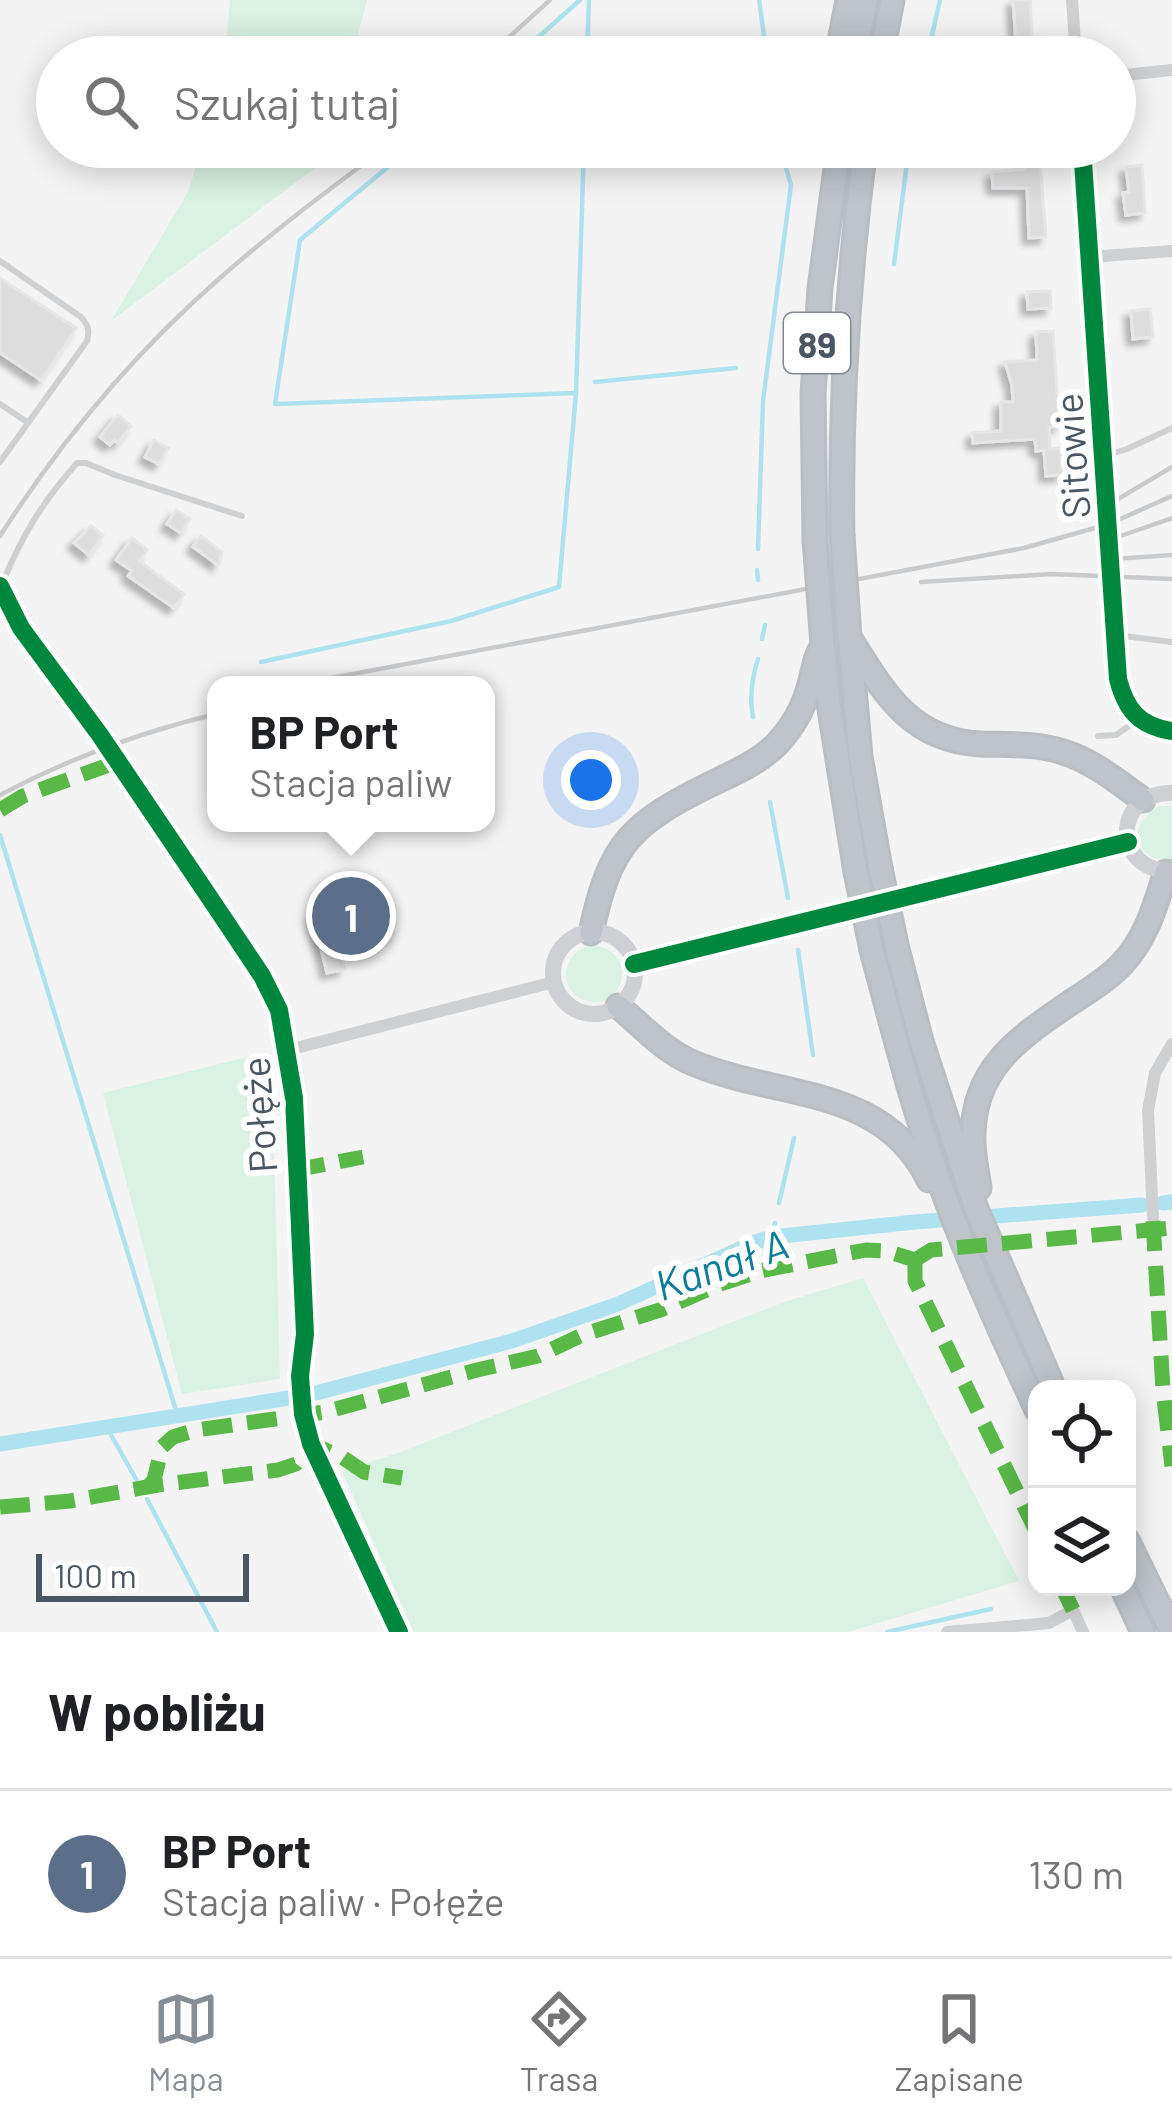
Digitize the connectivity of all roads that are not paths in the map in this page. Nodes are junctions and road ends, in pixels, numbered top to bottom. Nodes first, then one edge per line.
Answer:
1 (848, 0) edge
2 (866, 0) edge
3 (892, 0) edge
4 (1072, 0) edge
5 (841, 36) edge
6 (859, 36) edge
7 (885, 36) edge
8 (1075, 36) edge
9 (1172, 70) edge
10 (1136, 74) edge
11 (836, 168) edge
12 (863, 168) edge
13 (1084, 168) edge
14 (1172, 251) edge
15 (1090, 257) junction
16 (0, 261) edge
17 (0, 404) edge
18 (27, 422) junction
19 (1172, 428) edge
20 (1104, 456) junction
21 (0, 462) edge
22 (242, 516) dead end
23 (0, 587) edge
24 (1116, 635) junction
25 (849, 637) junction
26 (1172, 642) edge
27 (824, 645) junction
28 (1139, 719) junction
29 (1172, 731) edge
30 (1098, 736) dead end
31 (1172, 793) edge
32 (1143, 800) junction
33 (1128, 842) junction
34 (1169, 872) edge
35 (591, 933) junction
36 (634, 964) junction
37 (554, 982) junction
38 (618, 1006) junction
39 (1172, 1044) edge
40 (288, 1050) junction
41 (947, 1203) junction
42 (975, 1205) junction
43 (1154, 1217) dead end
44 (1050, 1380) edge
45 (1028, 1390) edge
46 (1136, 1558) edge
47 (1126, 1596) edge
48 (399, 1632) edge
49 (947, 1632) edge
50 (1083, 1632) edge
51 (1143, 1632) edge
52 (1172, 1632) edge

1 - 5 highway
2 - 6 highway
3 - 7 highway
4 - 8 street
9 - 10 street
11 - 27 highway, 89, bridge
12 - 25 highway, 89, bridge
13 - 15 street, Sitowie
14 - 15 street
15 - 20 street, Sitowie
16 - 18 lane
17 - 18 lane
18 - 21 lane
19 - 20 lane
20 - 24 street, Sitowie
22 - 23 lane, Połęże
23 - 40 street, Połęże
24 - 26 lane
24 - 28 street, Sitowie
25 - 32 highway
25 - 42 highway, 89, bridge
27 - 35 highway
27 - 41 highway, 89, bridge
28 - 29 street
28 - 30 lane
31 - 32 street
32 - 33 street
33 - 34 street
33 - 36 street
34 - 42 highway
35 - 36 street
35 - 37 street
36 - 38 street
37 - 38 street
37 - 40 street
38 - 41 highway
39 - 43 street
40 - 48 street, Połęże
41 - 45 highway, 89
42 - 44 highway, 89
46 - 52 highway
47 - 51 highway
49 - 50 street

